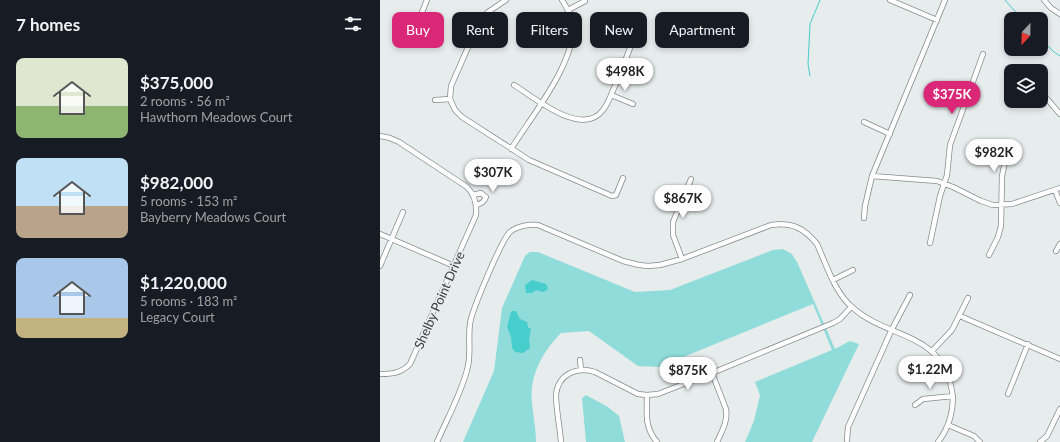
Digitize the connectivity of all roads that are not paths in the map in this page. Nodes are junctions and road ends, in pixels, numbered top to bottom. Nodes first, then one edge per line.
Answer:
1 (427, 0) edge
2 (506, 0) edge
3 (562, 0) edge
4 (890, 0) edge
5 (945, 0) edge
6 (1044, 0) edge
7 (585, 2) dead end
8 (568, 10) joint
9 (422, 12) edge
10 (1060, 14) edge
11 (936, 20) junction
12 (570, 48) edge
13 (630, 48) edge
14 (983, 54) dead end
15 (514, 85) dead end
16 (611, 95) junction
17 (450, 99) junction
18 (436, 100) dead end
19 (1048, 100) edge
20 (541, 102) junction
21 (633, 104) dead end
22 (1060, 114) edge
23 (864, 122) dead end
24 (890, 134) junction
25 (380, 136) edge
26 (1012, 146) dead end
27 (511, 148) junction
28 (872, 176) junction
29 (624, 178) dead end
30 (691, 179) dead end
31 (945, 183) junction
32 (1058, 189) edge
33 (473, 195) junction
34 (1060, 203) edge
35 (477, 205) junction
36 (1002, 205) junction
37 (403, 212) dead end
38 (864, 218) dead end
39 (380, 234) edge
40 (392, 239) junction
41 (930, 243) dead end
42 (1060, 244) edge
43 (1056, 251) dead end
44 (989, 255) dead end
45 (682, 259) junction
46 (380, 266) edge
47 (454, 266) junction
48 (852, 270) dead end
49 (833, 280) junction
50 (910, 295) dead end
51 (968, 298) dead end
52 (851, 307) junction
53 (960, 316) junction
54 (892, 329) junction
55 (1028, 344) junction
56 (932, 351) junction
57 (1060, 359) edge
58 (580, 360) dead end
59 (581, 369) junction
60 (712, 373) junction
61 (380, 374) edge
62 (1008, 394) dead end
63 (647, 395) junction
64 (953, 396) junction
65 (915, 405) dead end
66 (1060, 409) edge
67 (948, 425) junction
68 (847, 440) dead end
69 (437, 442) edge
70 (561, 442) edge
71 (656, 442) edge
72 (717, 442) edge
73 (938, 442) edge
74 (980, 442) edge
75 (1040, 442) edge

1 - 9 street
2 - 17 street
3 - 8 street
4 - 11 street
5 - 11 street
6 - 10 street
7 - 8 street
11 - 24 street
12 - 20 street
13 - 16 street
14 - 31 street
15 - 20 street
16 - 20 street
16 - 21 street
17 - 18 street
17 - 27 street
19 - 22 street
20 - 27 street
23 - 24 street
24 - 28 street
25 - 33 street, Shelby Point Drive
26 - 36 street
27 - 29 street
28 - 31 street
28 - 38 street
30 - 45 street
31 - 36 street
31 - 41 street
32 - 34 street
32 - 36 street
33 - 35 street, Shelby Point Drive
33 - 35 street, Shelby Point Drive
35 - 47 street, Shelby Point Drive
36 - 44 street
37 - 40 street
39 - 40 street
40 - 46 street
40 - 47 street
42 - 43 street
45 - 49 street
45 - 69 street
47 - 61 street, Shelby Point Drive
48 - 49 street
49 - 52 street
50 - 54 street
51 - 53 street
52 - 54 street
52 - 60 street
53 - 55 street
53 - 56 street
54 - 56 street
54 - 68 street
55 - 57 street
55 - 62 street
56 - 64 street
58 - 59 street
59 - 63 street
59 - 70 street
60 - 63 street
60 - 72 street
63 - 71 street
64 - 65 street
64 - 67 street
66 - 75 street
67 - 73 street
67 - 74 street

